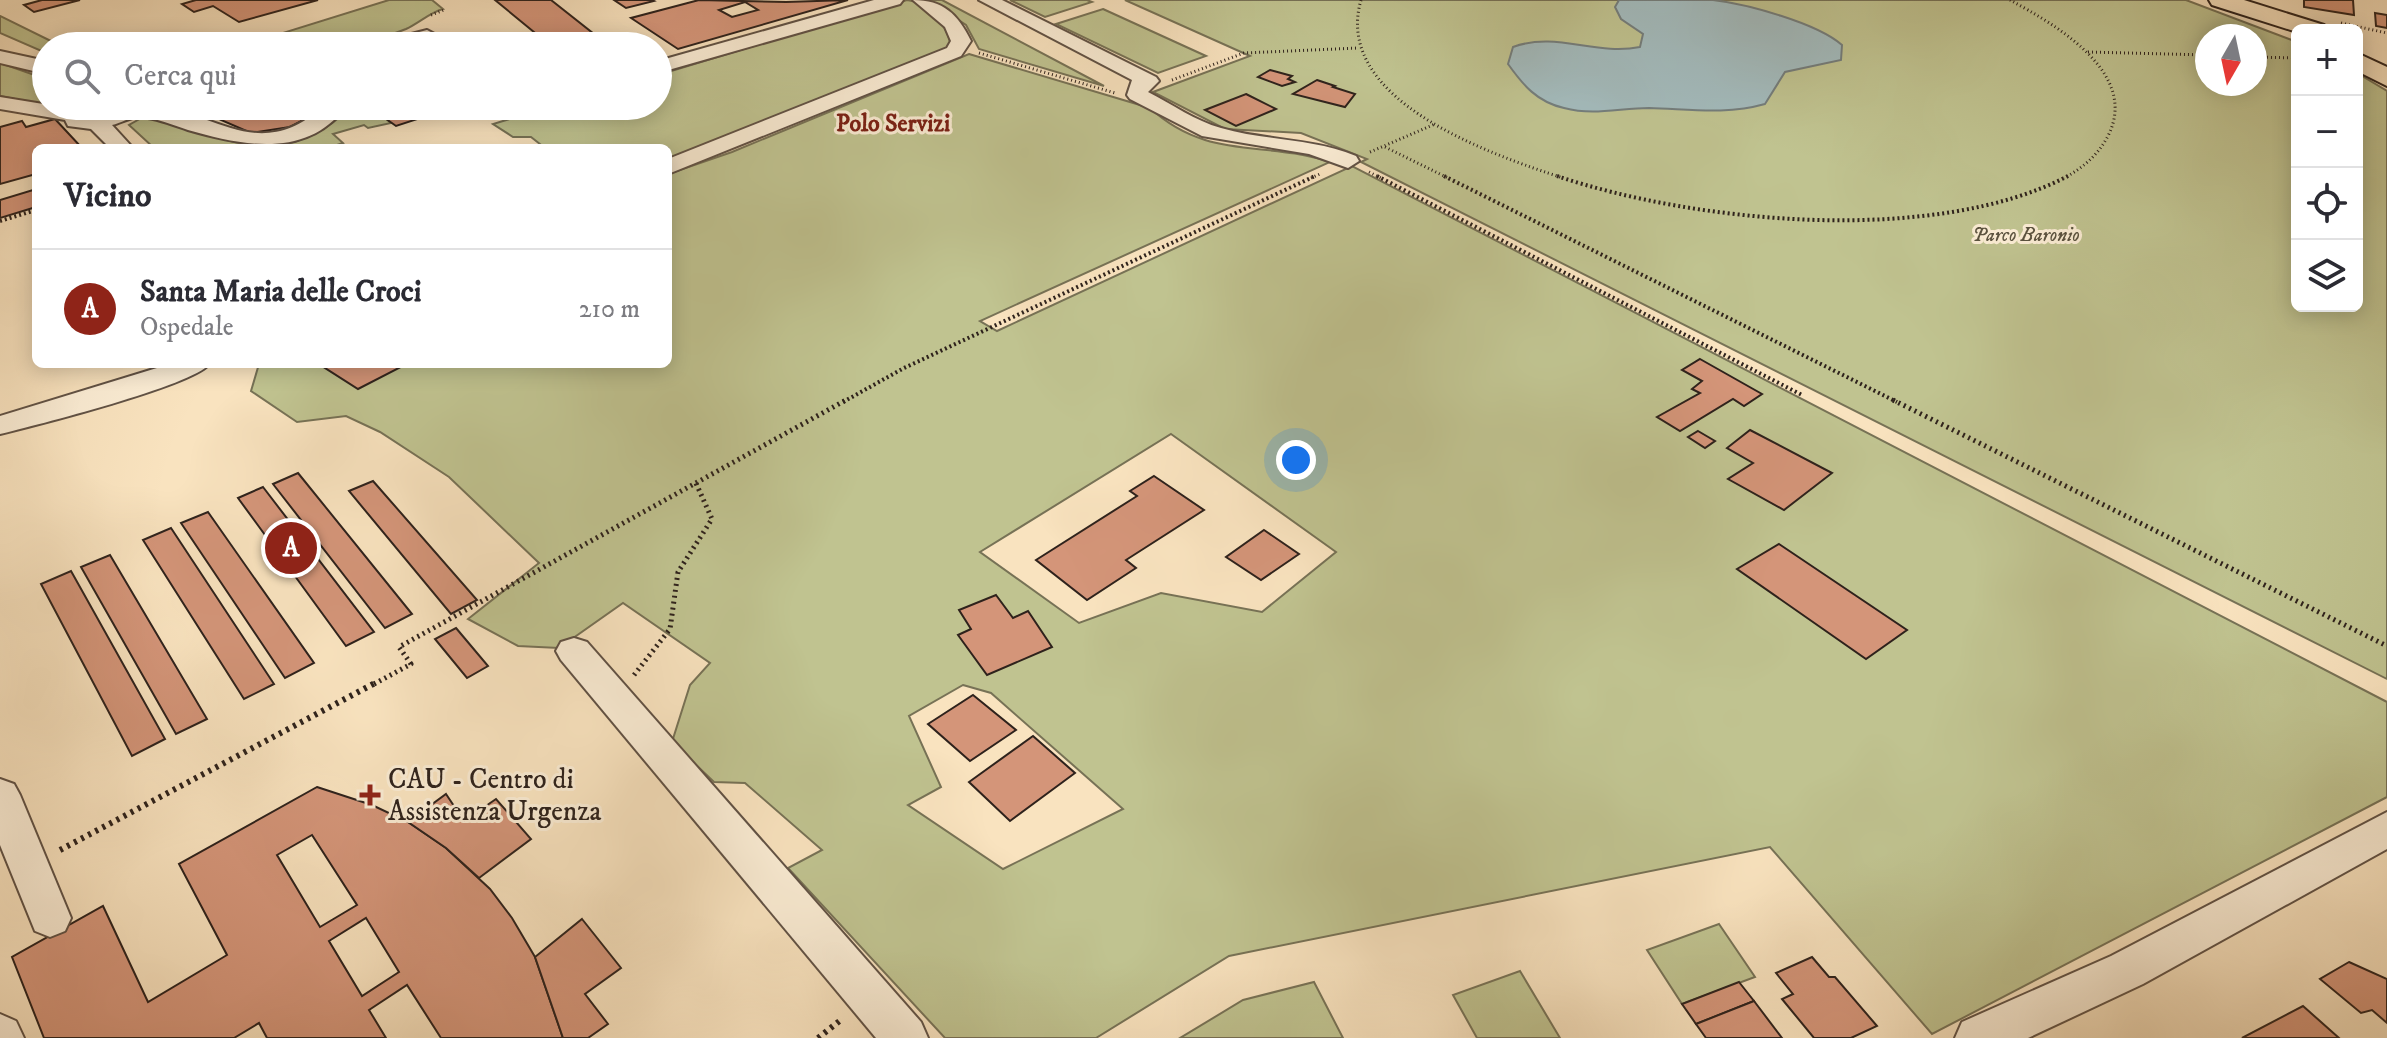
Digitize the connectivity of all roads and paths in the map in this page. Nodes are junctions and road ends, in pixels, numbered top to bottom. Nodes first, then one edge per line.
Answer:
1 (894, 0) edge
2 (922, 0) edge
3 (988, 0) edge
4 (1361, 0) edge
5 (2010, 0) edge
6 (2218, 0) edge
7 (2296, 24) edge
8 (2291, 30) edge
9 (2363, 44) edge
10 (960, 47) junction
11 (2387, 50) edge
12 (2087, 52) junction
13 (2195, 55) edge
14 (0, 57) edge
15 (2267, 57) edge
16 (2291, 58) edge
17 (32, 62) edge
18 (672, 63) edge
19 (2363, 64) edge
20 (2387, 78) edge
21 (0, 103) edge
22 (32, 107) edge
23 (1162, 107) junction
24 (92, 120) edge
25 (212, 120) edge
26 (322, 120) edge
27 (1435, 124) junction
28 (118, 144) edge
29 (1384, 146) junction
30 (1348, 161) junction
31 (672, 165) edge
32 (32, 211) edge
33 (0, 221) edge
34 (185, 368) edge
35 (1802, 395) dead end
36 (0, 425) edge
37 (695, 481) junction
38 (2387, 646) edge
39 (574, 651) dead end
40 (615, 700) junction
41 (0, 795) edge
42 (2387, 829) edge
43 (28, 866) junction
44 (50, 918) dead end
45 (905, 1038) edge
46 (1978, 1038) edge

1 - 18 street
2 - 10 street
3 - 23 street
4 - 27 path
5 - 12 path
6 - 7 main road
6 - 8 main road
9 - 11 main road
10 - 23 path
10 - 31 street
12 - 13 path
12 - 27 path
14 - 17 street
15 - 16 path
19 - 20 main road
21 - 22 street
23 - 30 street
24 - 28 street
25 - 26 street
27 - 29 path
29 - 30 path
29 - 38 path
30 - 35 path
30 - 37 path
32 - 33 path
34 - 36 street
37 - 40 path
37 - 43 path
39 - 40 street
40 - 45 street
41 - 43 street
42 - 46 street
43 - 44 street

